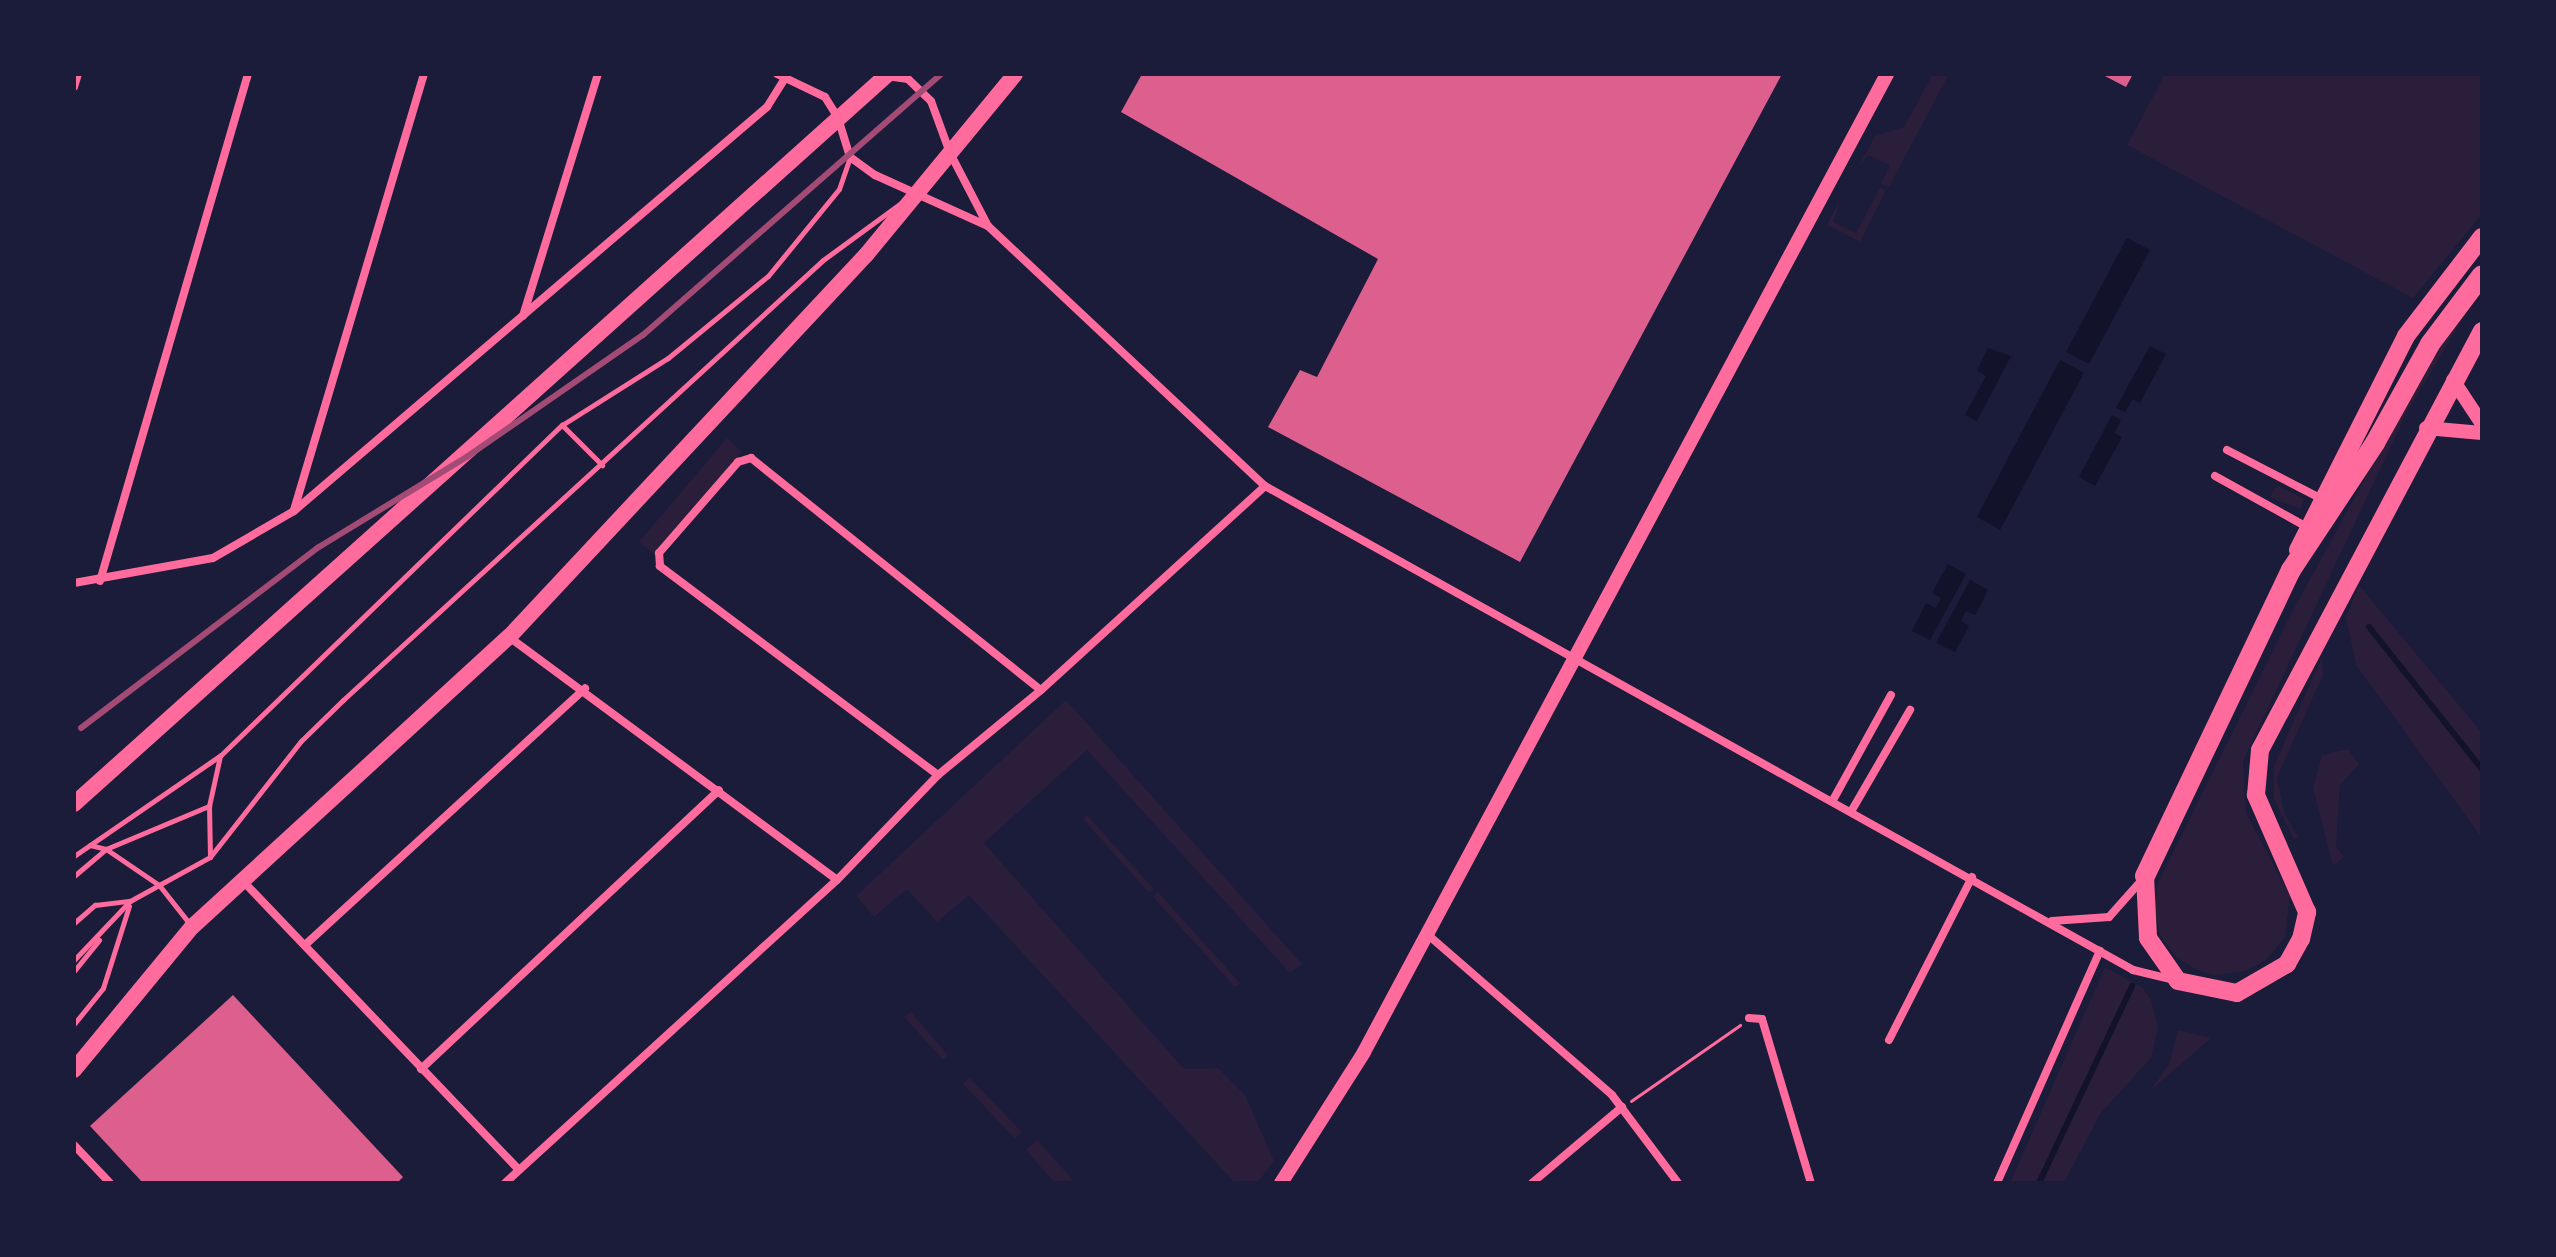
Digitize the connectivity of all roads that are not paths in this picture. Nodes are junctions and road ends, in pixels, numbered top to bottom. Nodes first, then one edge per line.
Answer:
1 (78, 74) edge
2 (248, 74) edge
3 (424, 74) edge
4 (598, 74) edge
5 (1015, 74) edge
6 (1887, 74) edge
7 (783, 75) edge
8 (888, 75) edge
9 (74, 87) edge
10 (838, 118) junction
11 (950, 153) junction
12 (850, 157) junction
13 (919, 193) junction
14 (988, 226) junction
15 (2482, 237) edge
16 (2482, 275) edge
17 (523, 317) junction
18 (2482, 331) edge
19 (2453, 380) junction
20 (2482, 424) edge
21 (562, 425) junction
22 (2426, 428) junction
23 (2482, 433) edge
24 (2227, 450) dead end
25 (602, 465) junction
26 (2215, 476) dead end
27 (1265, 486) junction
28 (2322, 499) junction
29 (294, 511) junction
30 (2307, 527) junction
31 (2291, 570) junction
32 (100, 581) junction
33 (74, 583) edge
34 (509, 637) junction
35 (1575, 657) junction
36 (585, 688) junction
37 (1041, 690) junction
38 (1891, 695) dead end
39 (1910, 710) dead end
40 (221, 755) junction
41 (938, 775) junction
42 (719, 790) junction
43 (1833, 800) junction
44 (74, 804) edge
45 (209, 806) junction
46 (1852, 810) junction
47 (85, 847) junction
48 (106, 849) junction
49 (74, 856) edge
50 (210, 857) junction
51 (74, 876) edge
52 (2145, 876) junction
53 (1972, 877) junction
54 (241, 878) junction
55 (837, 880) junction
56 (159, 885) junction
57 (130, 901) junction
58 (2051, 920) junction
59 (74, 923) edge
60 (192, 927) junction
61 (105, 929) junction
62 (1427, 934) junction
63 (305, 945) junction
64 (2100, 951) junction
65 (74, 960) edge
66 (74, 971) edge
67 (2178, 981) junction
68 (1749, 1018) road end
69 (74, 1024) edge
70 (1889, 1040) dead end
71 (421, 1069) junction
72 (74, 1070) edge
73 (1622, 1107) junction
74 (74, 1145) edge
75 (519, 1170) junction
76 (110, 1183) edge
77 (505, 1183) edge
78 (1281, 1183) edge
79 (1532, 1183) edge
80 (1678, 1183) edge
81 (1811, 1183) edge
82 (1997, 1183) edge

1 - 9 street
2 - 32 street
3 - 29 street
4 - 17 street
5 - 11 main road
6 - 35 street
7 - 10 street
7 - 17 street
8 - 10 main road
8 - 11 street
10 - 12 street
10 - 44 main road
11 - 13 main road
11 - 14 street
12 - 13 street
12 - 21 lane
13 - 14 street
13 - 25 lane
13 - 34 main road
14 - 27 street
15 - 28 highway
16 - 31 highway
17 - 29 street
18 - 19 highway
19 - 20 street
19 - 22 highway
21 - 25 lane
21 - 40 lane
22 - 23 street
22 - 67 highway
24 - 28 street
25 - 50 lane
26 - 30 street
27 - 35 street
27 - 37 street
28 - 30 highway
29 - 32 street
30 - 31 highway
31 - 52 highway
32 - 33 street
34 - 36 street
34 - 54 main road
35 - 43 street
35 - 62 street
36 - 42 street
36 - 63 street
37 - 41 street
37 - 41 street
38 - 43 street
39 - 46 street
40 - 45 lane
40 - 47 lane
41 - 55 street
42 - 55 street
42 - 71 street
43 - 46 street
45 - 48 lane
45 - 50 lane
46 - 53 street
47 - 48 lane
47 - 49 lane
48 - 51 lane
48 - 56 lane
50 - 56 lane
52 - 58 street
52 - 67 highway
53 - 58 street
53 - 70 street
54 - 60 main road
54 - 63 street
55 - 75 street
56 - 57 lane
56 - 60 lane
57 - 59 lane
57 - 61 lane
57 - 69 lane
58 - 64 street
60 - 72 main road
61 - 65 lane
61 - 66 lane
62 - 73 street
62 - 78 street
63 - 71 street
64 - 67 street
64 - 82 street
68 - 81 street
71 - 75 street
73 - 79 street
73 - 80 street
74 - 76 street
75 - 77 street

